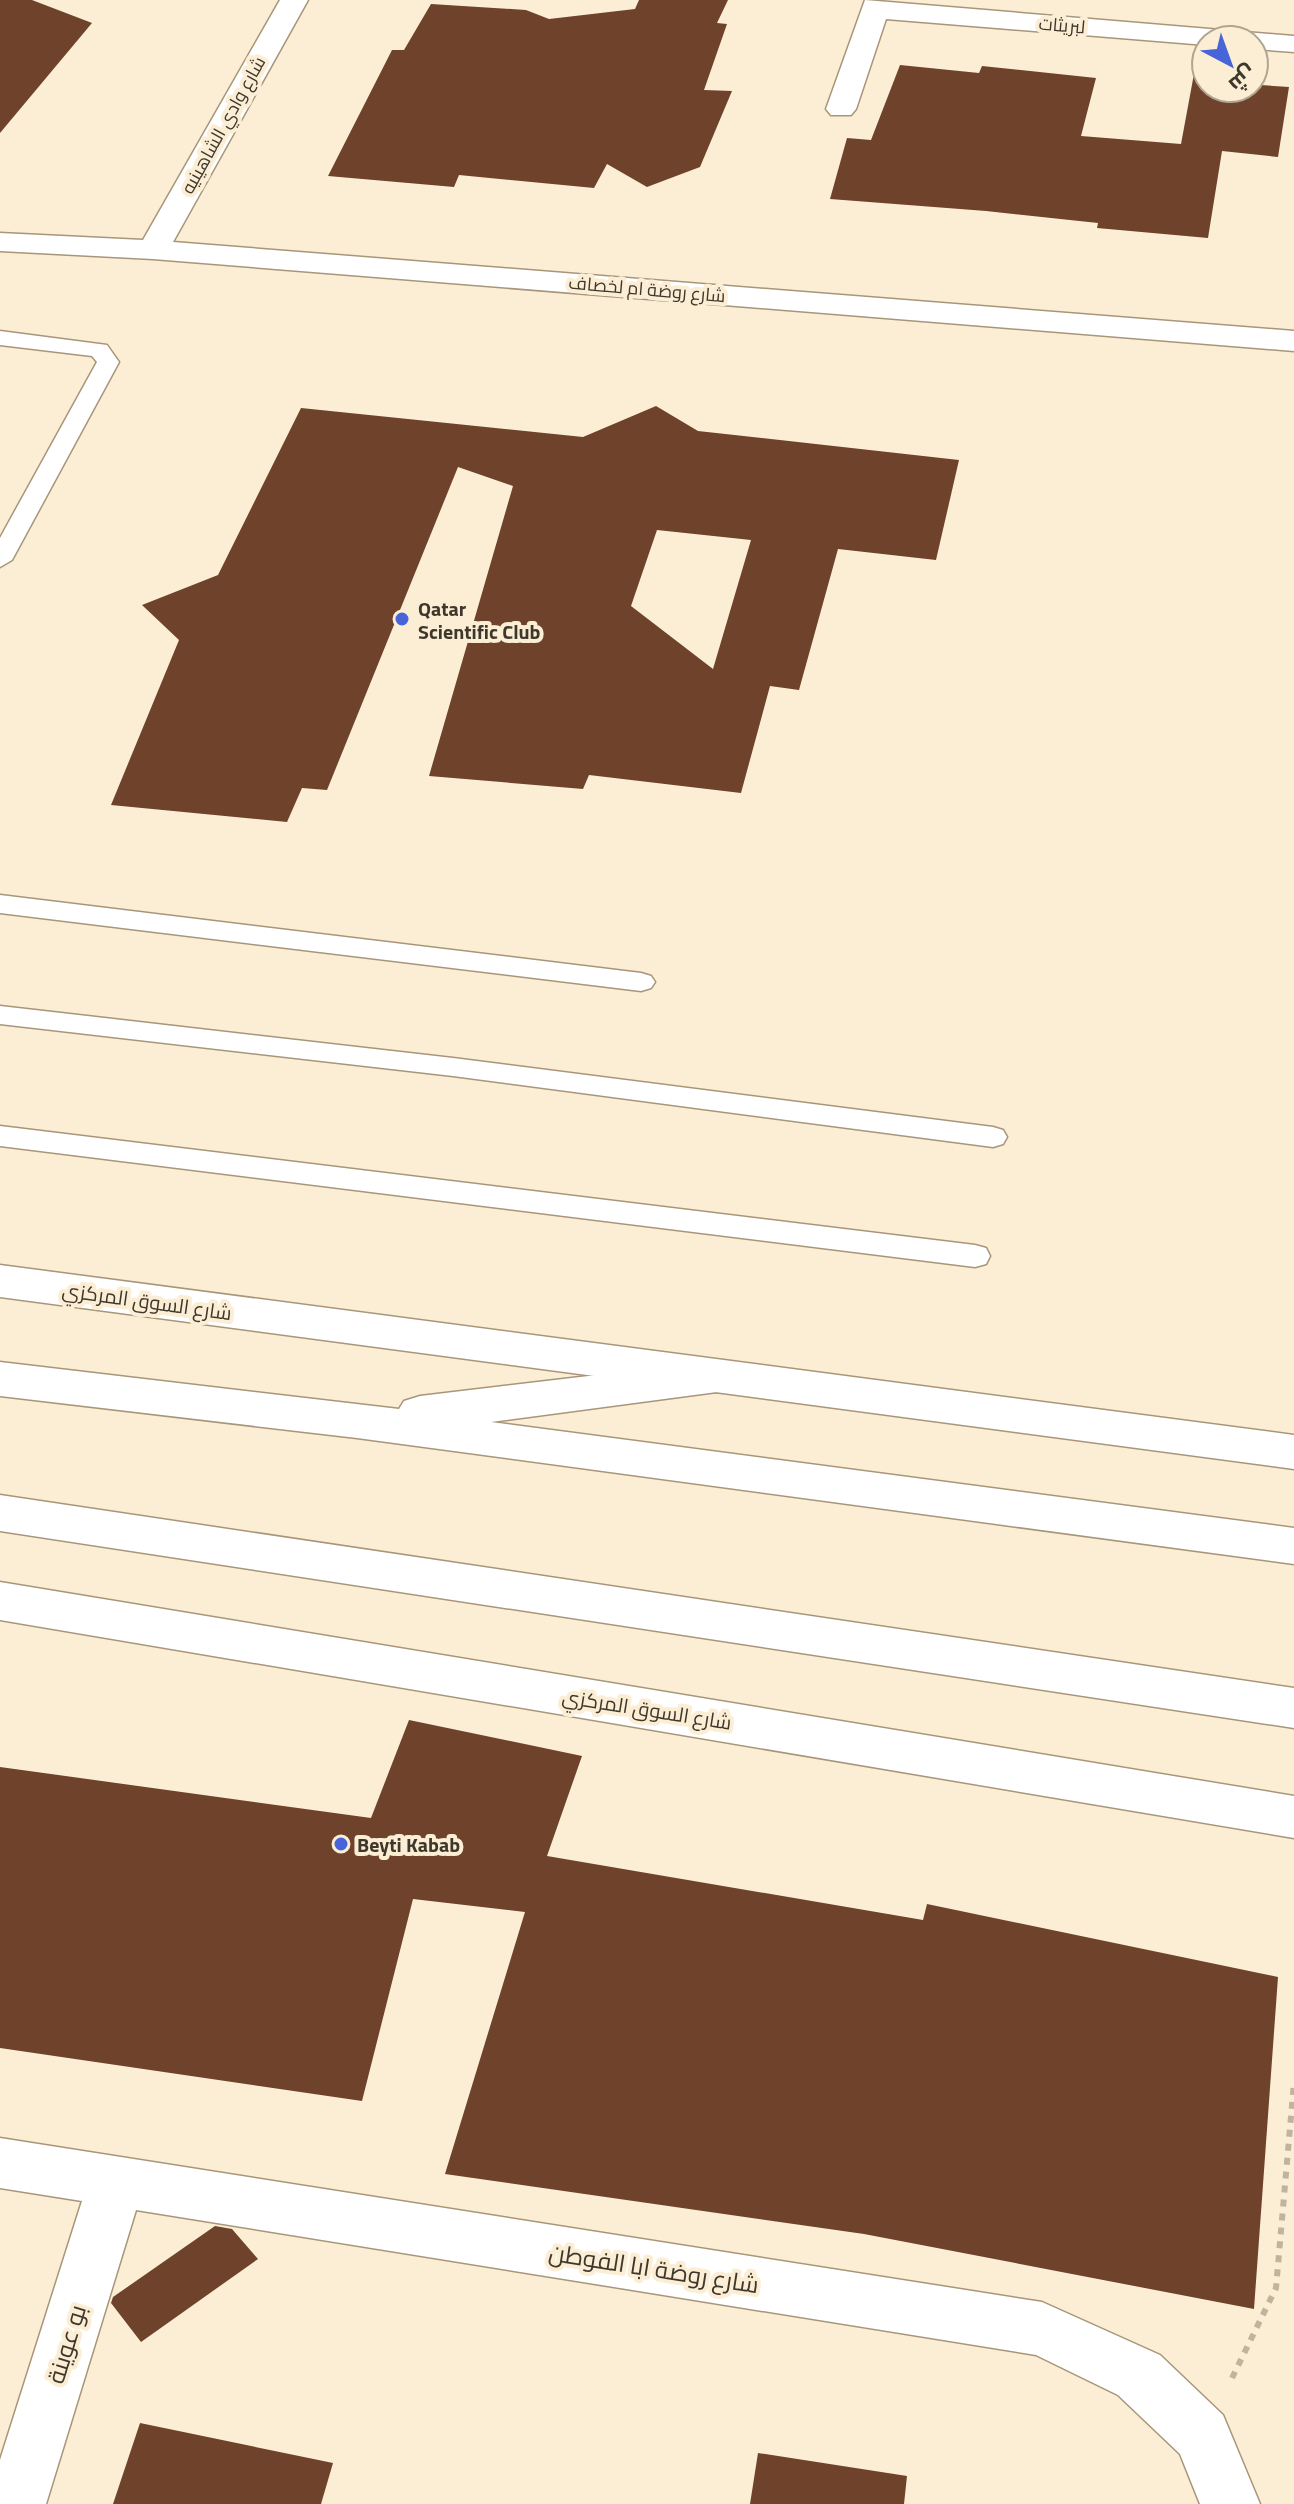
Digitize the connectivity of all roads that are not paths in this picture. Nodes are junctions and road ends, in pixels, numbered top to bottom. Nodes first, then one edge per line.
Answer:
1 (294, 0) edge
2 (877, 5) edge
3 (1190, 35) edge
4 (1270, 42) edge
5 (1294, 44) edge
6 (841, 109) dead end
7 (0, 242) edge
8 (153, 250) junction
9 (0, 338) edge
10 (1294, 341) edge
11 (0, 560) edge
12 (0, 904) edge
13 (641, 982) dead end
14 (0, 1015) edge
15 (0, 1136) edge
16 (993, 1137) dead end
17 (975, 1256) dead end
18 (0, 1281) edge
19 (716, 1378) junction
20 (0, 1379) edge
21 (357, 1421) junction
22 (1294, 1452) edge
23 (0, 1513) edge
24 (1294, 1546) edge
25 (0, 1601) edge
26 (1201, 1695) junction
27 (1294, 1708) edge
28 (1294, 1737) edge
29 (1294, 1817) edge
30 (0, 2163) edge
31 (116, 2184) junction
32 (16, 2504) edge
33 (1230, 2504) edge

1 - 8 street, شارع وادي الشاهينيه
2 - 3 street, لبريثات
2 - 6 street, لبريثات
4 - 5 street
7 - 8 street, شارع روضة ام لخصاف
8 - 10 street, شارع روضة ام لخصاف
9 - 11 lane
12 - 13 lane
14 - 16 lane
15 - 17 lane
18 - 19 street, شارع السوق المركزي
19 - 21 street
19 - 22 street, شارع السوق المركزي
20 - 21 street
21 - 24 street
23 - 26 street
25 - 29 street, شارع السوق المركزي
26 - 27 street
26 - 28 street
30 - 31 street, شارع روضة ابا الفوطن
31 - 32 street, بو عوينة
31 - 33 street, شارع روضة ابا الفوطن

